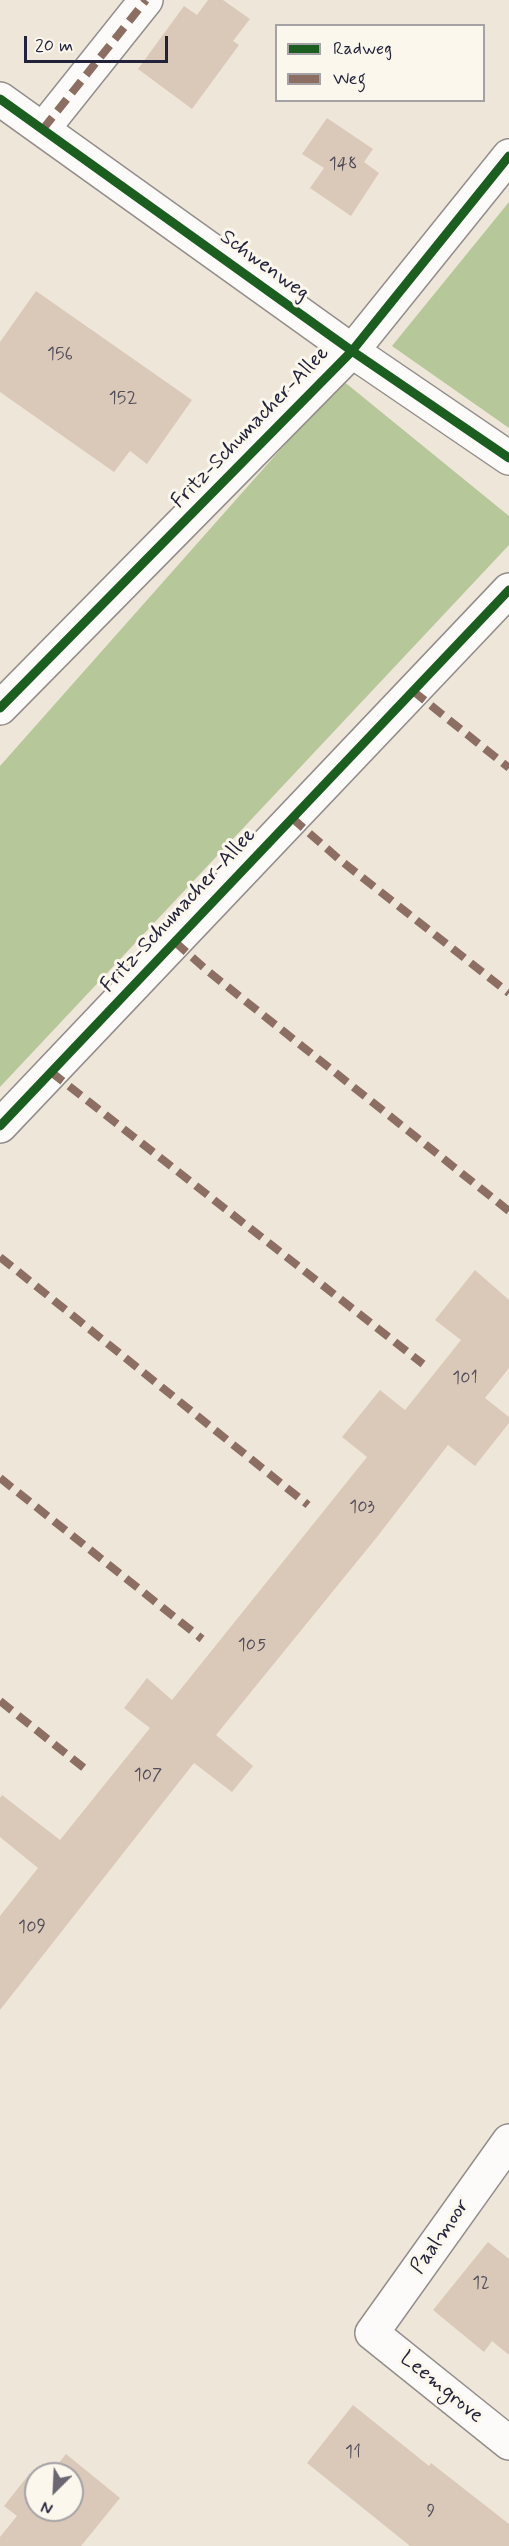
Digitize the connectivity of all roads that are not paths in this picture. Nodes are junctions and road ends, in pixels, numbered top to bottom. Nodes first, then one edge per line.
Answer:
1 (146, 0) edge
2 (0, 99) edge
3 (43, 129) junction
4 (509, 156) edge
5 (352, 351) junction
6 (509, 458) edge
7 (507, 595) edge
8 (0, 708) edge
9 (0, 1126) edge
10 (509, 2141) edge
11 (372, 2333) joint
12 (509, 2443) edge

1 - 3 street
2 - 3 street, Schwenweg
3 - 5 street, Schwenweg
4 - 5 street, Fritz-Schumacher-Allee
5 - 6 street, Schwenweg
5 - 8 street, Fritz-Schumacher-Allee
7 - 9 street, Fritz-Schumacher-Allee
10 - 11 street, Paalmoor
11 - 12 street, Leemgrove

